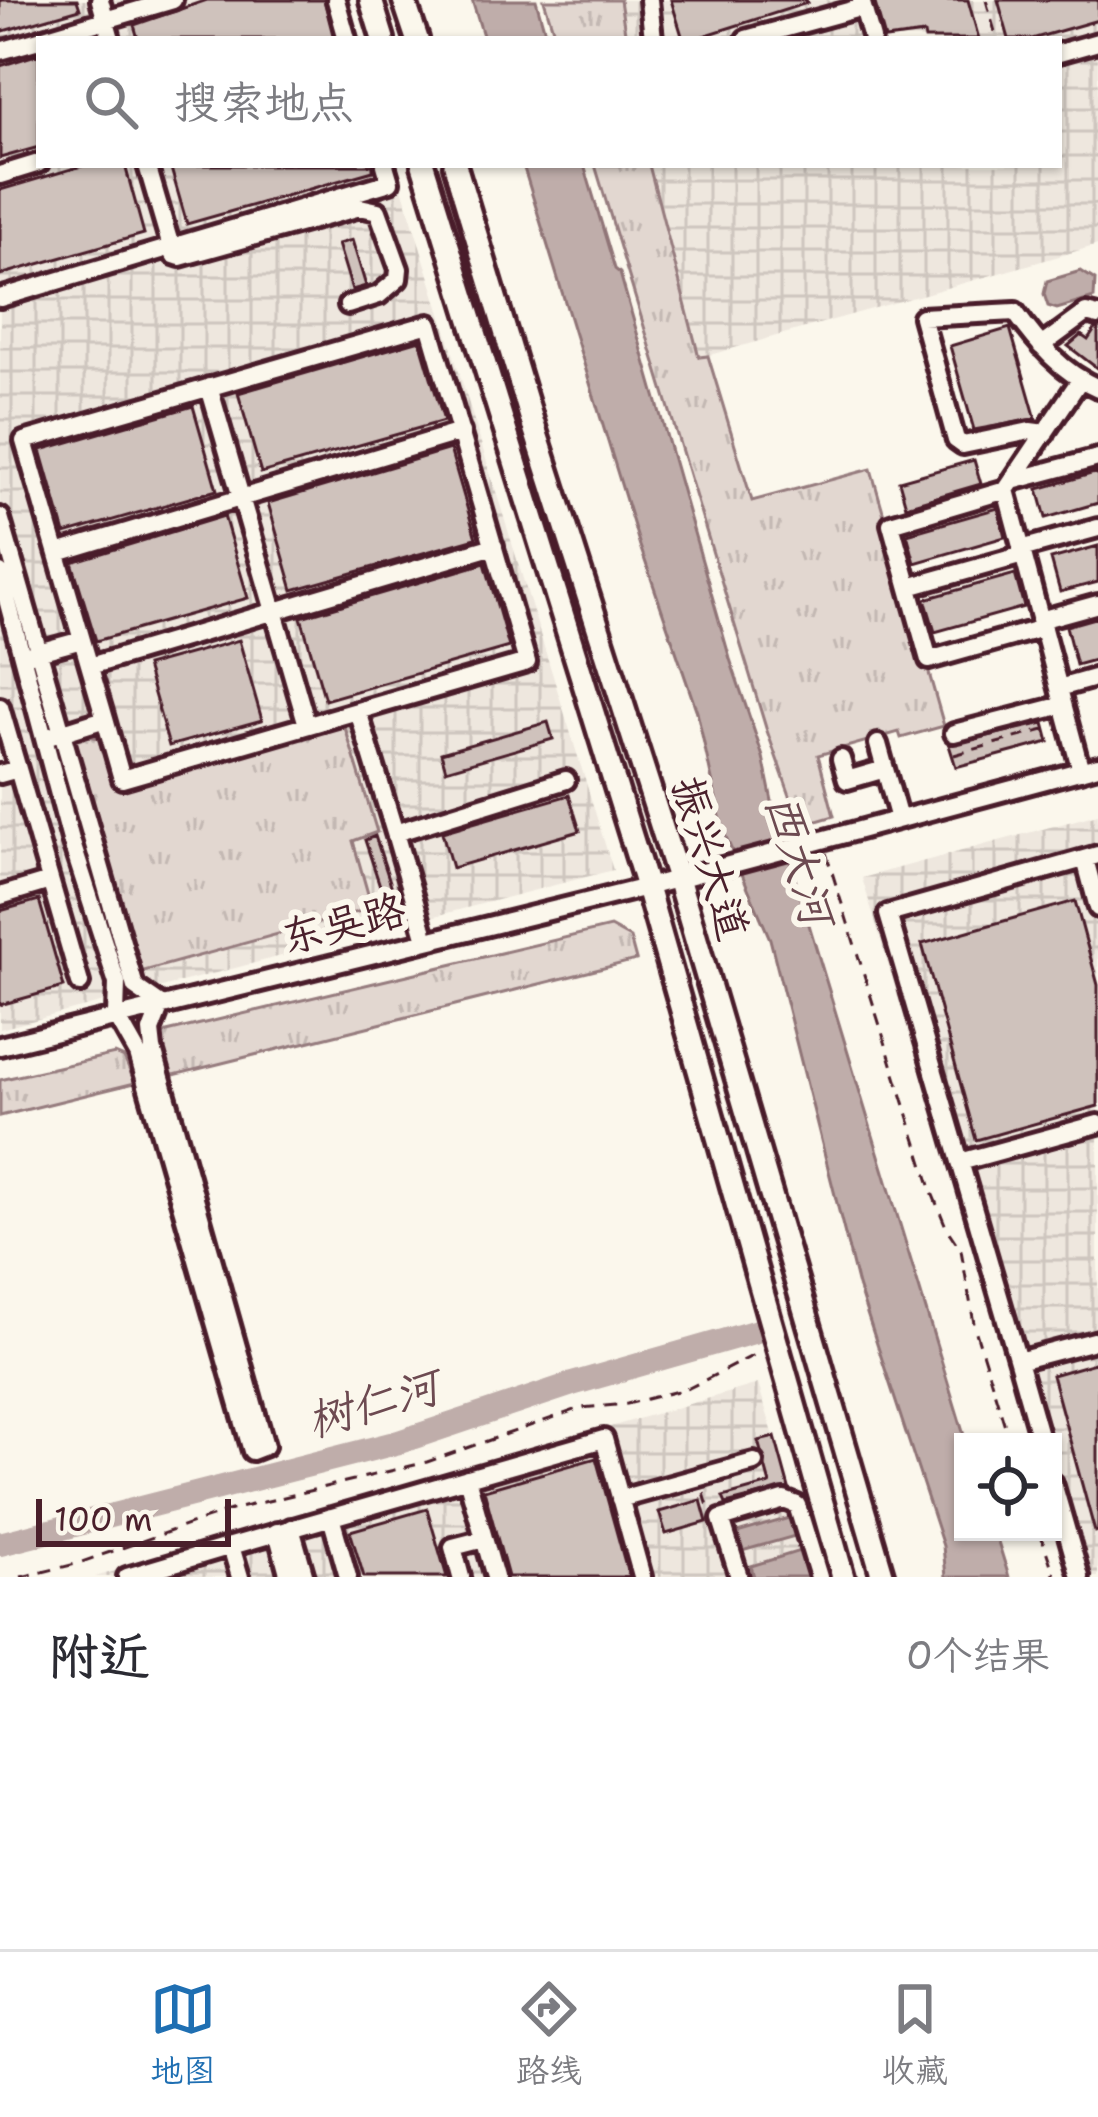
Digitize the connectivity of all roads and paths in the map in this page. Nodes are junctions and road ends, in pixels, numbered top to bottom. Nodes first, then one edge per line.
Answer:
1 (100, 0) edge
2 (172, 0) edge
3 (336, 0) edge
4 (371, 0) edge
5 (404, 0) edge
6 (649, 0) edge
7 (986, 0) edge
8 (862, 3) edge
9 (106, 20) junction
10 (50, 36) edge
11 (110, 36) edge
12 (346, 36) edge
13 (382, 36) edge
14 (416, 36) edge
15 (653, 36) edge
16 (756, 36) edge
17 (871, 36) edge
18 (996, 36) edge
19 (36, 40) edge
20 (1098, 42) edge
21 (0, 51) edge
22 (1062, 52) edge
23 (36, 164) edge
24 (148, 168) edge
25 (386, 168) edge
26 (424, 168) edge
27 (456, 168) edge
28 (0, 175) edge
29 (171, 247) junction
30 (0, 298) edge
31 (349, 304) dead end
32 (1098, 316) edge
33 (1041, 346) junction
34 (1089, 384) edge
35 (209, 388) junction
36 (460, 432) junction
37 (1045, 433) junction
38 (1098, 458) edge
39 (1010, 486) junction
40 (241, 498) junction
41 (0, 517) edge
42 (1098, 528) edge
43 (494, 546) junction
44 (1022, 552) junction
45 (57, 553) junction
46 (0, 573) edge
47 (909, 587) junction
48 (1098, 604) edge
49 (274, 611) junction
50 (1042, 624) junction
51 (82, 640) junction
52 (28, 648) junction
53 (0, 650) edge
54 (90, 666) junction
55 (1098, 677) edge
56 (1061, 696) junction
57 (0, 707) edge
58 (358, 711) junction
59 (105, 719) junction
60 (1068, 724) junction
61 (307, 725) junction
62 (954, 733) dead end
63 (52, 736) junction
64 (878, 744) dead end
65 (954, 755) dead end
66 (841, 759) dead end
67 (1090, 768) edge
68 (885, 769) junction
69 (9, 772) edge
70 (566, 780) dead end
71 (74, 816) junction
72 (899, 819) junction
73 (34, 827) junction
74 (395, 833) junction
75 (813, 842) junction
76 (1091, 857) edge
77 (678, 878) junction
78 (50, 881) junction
79 (647, 886) junction
80 (0, 896) edge
81 (1098, 908) edge
82 (426, 940) junction
83 (80, 983) dead end
84 (161, 1005) junction
85 (116, 1015) junction
86 (0, 1046) edge
87 (1098, 1124) edge
88 (960, 1162) junction
89 (775, 1339) junction
90 (1098, 1340) edge
91 (1018, 1361) junction
92 (1007, 1433) edge
93 (1038, 1433) edge
94 (754, 1462) dead end
95 (467, 1478) junction
96 (699, 1478) junction
97 (620, 1499) junction
98 (1062, 1514) edge
99 (331, 1517) junction
100 (721, 1519) junction
101 (284, 1530) junction
102 (484, 1539) junction
103 (1043, 1541) edge
104 (232, 1546) junction
105 (21, 1577) edge
106 (127, 1577) edge
107 (240, 1577) edge
108 (290, 1577) edge
109 (305, 1577) edge
110 (348, 1577) edge
111 (461, 1577) edge
112 (495, 1577) edge
113 (642, 1577) edge
114 (739, 1577) edge
115 (819, 1577) edge
116 (843, 1577) edge
117 (883, 1577) edge
118 (1055, 1577) edge
119 (1080, 1577) edge

1 - 9 street
2 - 9 street
3 - 12 street
4 - 13 main road
5 - 14 main road
6 - 15 street
7 - 18 path
8 - 16 street
8 - 17 street
9 - 10 street
9 - 11 street
19 - 21 street
20 - 22 street
23 - 28 street
24 - 29 street
25 - 29 street
26 - 79 main road, 振兴大道
27 - 77 main road, 振兴大道
29 - 30 street
29 - 31 street
32 - 33 street
33 - 34 street
33 - 37 street
34 - 37 street
35 - 36 street
35 - 40 street
35 - 45 street
36 - 40 street
36 - 43 street
37 - 39 street
38 - 39 street
39 - 44 street
39 - 47 street
40 - 45 street
40 - 49 street
41 - 52 street
42 - 44 street
43 - 49 street
43 - 58 street
44 - 47 street
44 - 50 street
45 - 51 street
46 - 52 street
47 - 50 street
48 - 50 street
49 - 54 street
49 - 61 street
50 - 56 street
51 - 52 street
51 - 54 street
52 - 53 street
52 - 63 street
54 - 59 street
55 - 56 street
56 - 60 street
56 - 62 street
57 - 69 street
58 - 61 street
58 - 74 street
59 - 61 street
59 - 63 street
60 - 65 path
60 - 67 street
63 - 71 street
64 - 68 street
66 - 68 street
67 - 72 street
68 - 72 street
69 - 73 street
70 - 74 street
71 - 73 street
71 - 84 street
71 - 85 street
72 - 75 street
73 - 78 street
74 - 82 street
75 - 77 street, 东吴路
75 - 92 path
76 - 81 street
76 - 88 street
77 - 79 street, 东吴路
77 - 117 main road, 振兴大道
78 - 80 street
78 - 83 street
79 - 82 street, 东吴路
79 - 89 main road, 振兴大道
82 - 84 street, 东吴路
84 - 85 street, 东吴路
84 - 85 street
85 - 86 street, 东吴路
87 - 88 street
88 - 91 street
89 - 105 path
89 - 116 main road, 振兴大道
90 - 91 street
91 - 93 street
94 - 96 street
95 - 97 street
95 - 99 street
95 - 102 street
96 - 97 street
96 - 100 path
97 - 113 street
98 - 119 street
99 - 101 street
99 - 110 street
100 - 114 street
100 - 115 street
101 - 104 street
101 - 108 street
101 - 109 street
102 - 111 street
102 - 112 street
103 - 118 path
104 - 106 street
104 - 107 street

